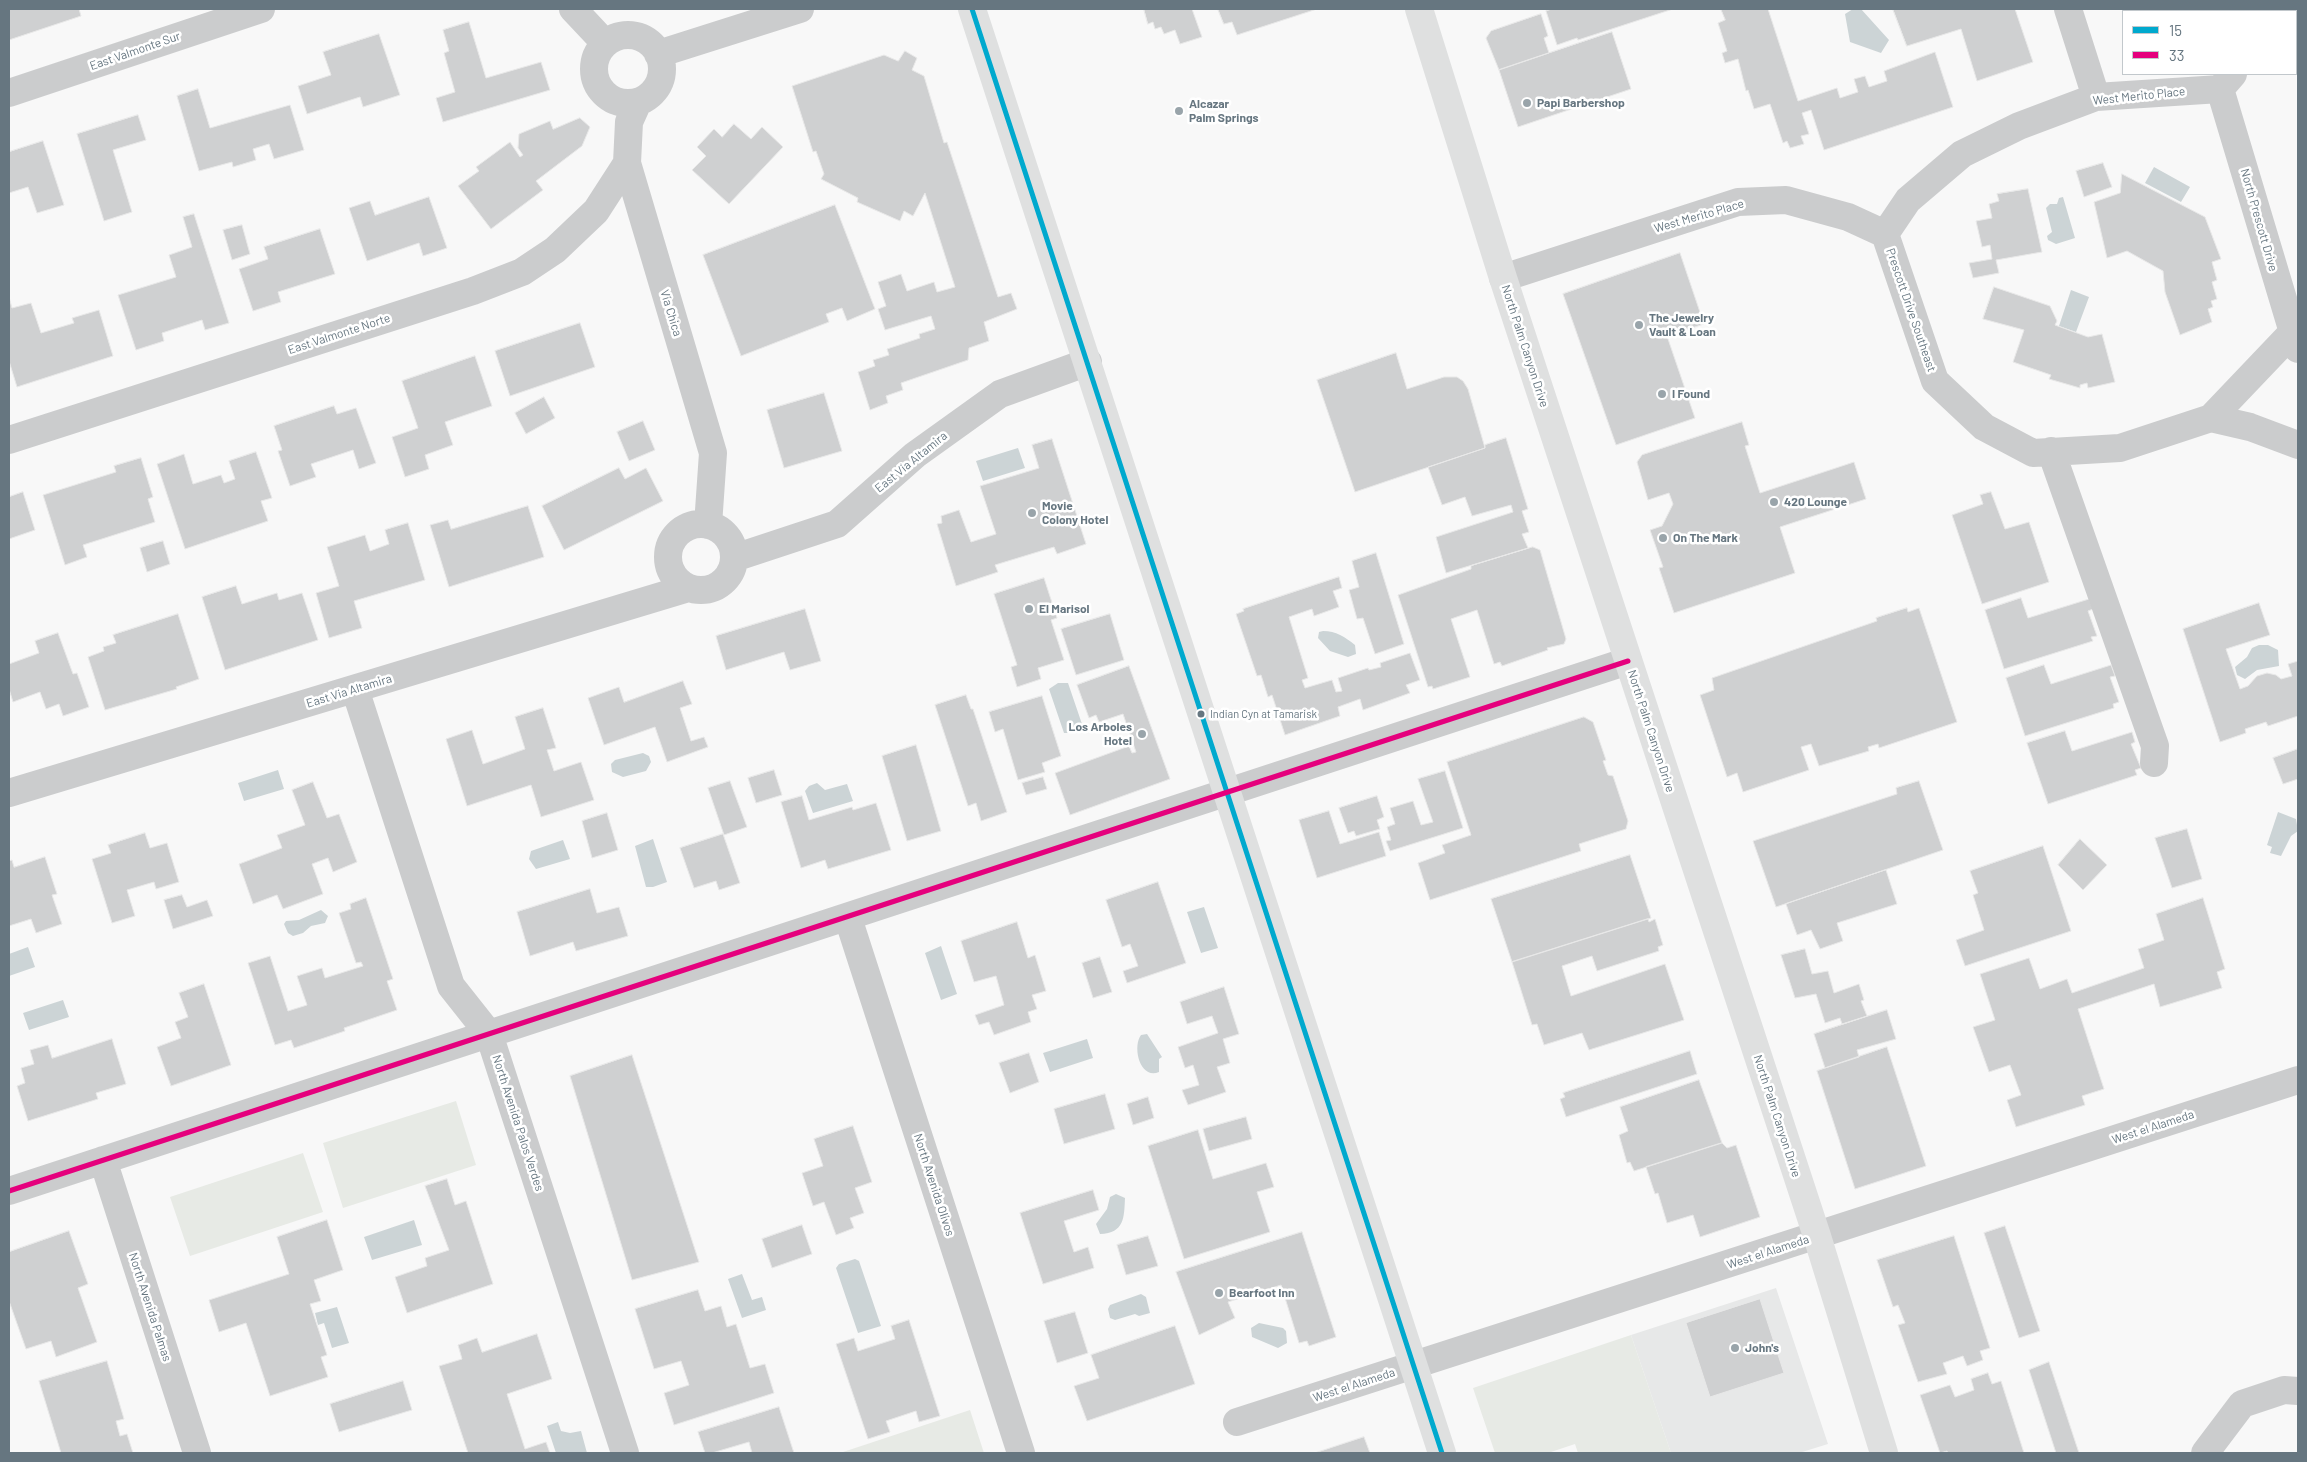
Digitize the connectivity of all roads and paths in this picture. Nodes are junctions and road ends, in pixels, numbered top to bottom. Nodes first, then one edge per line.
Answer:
1 (261, 9) edge
2 (800, 9) edge
3 (972, 9) edge
4 (1419, 9) edge
5 (2068, 9) edge
6 (572, 10) edge
7 (605, 43) junction
8 (658, 54) junction
9 (2226, 81) edge
10 (9, 94) edge
11 (2096, 97) junction
12 (638, 102) junction
13 (627, 163) junction
14 (1885, 234) junction
15 (1503, 278) junction
16 (2295, 342) edge
17 (1088, 362) junction
18 (2211, 418) junction
19 (9, 440) edge
20 (2298, 445) edge
21 (2051, 451) junction
22 (708, 525) junction
23 (734, 558) junction
24 (688, 588) junction
25 (1628, 661) junction
26 (355, 689) junction
27 (2154, 764) dead end
28 (9, 792) edge
29 (1226, 792) junction
30 (848, 918) junction
31 (489, 1034) junction
32 (2298, 1080) edge
33 (103, 1160) junction
34 (9, 1191) edge
35 (1817, 1236) junction
36 (1414, 1365) junction
37 (2298, 1390) edge
38 (1237, 1422) dead end
39 (197, 1453) edge
40 (625, 1453) edge
41 (1021, 1453) edge
42 (1442, 1453) edge
43 (1884, 1453) edge
44 (2205, 1453) edge

1 - 10 street, East Valmonte Sur
2 - 8 street
3 - 17 main road
4 - 15 main road, North Palm Canyon Drive
5 - 11 street
6 - 7 street
7 - 8 street
7 - 12 street
8 - 12 street, Via Chica
9 - 11 street, West Merito Place
9 - 16 street, North Prescott Drive
11 - 14 street, West Merito Place
12 - 13 street, Via Chica
13 - 19 street, East Valmonte Norte
13 - 22 street, Via Chica
14 - 15 street, West Merito Place
14 - 21 street, Prescott Drive Southeast
15 - 25 main road, North Palm Canyon Drive
16 - 18 street, Prescott Drive Southeast
17 - 23 street, East Via Altamira
17 - 29 main road
18 - 20 street
18 - 21 street, Prescott Drive Southeast
21 - 27 street
22 - 23 street
22 - 24 street
23 - 24 street, East Via Altamira
24 - 26 street, East Via Altamira
25 - 29 street
25 - 35 main road, North Palm Canyon Drive
26 - 28 street, East Via Altamira
26 - 31 street, North Avenida Palos Verdes
29 - 30 street
29 - 36 main road
30 - 31 street
30 - 41 street, North Avenida Olivos
31 - 33 street
31 - 40 street, North Avenida Palos Verdes
32 - 35 street, West el Alameda
33 - 34 street
33 - 39 street, North Avenida Palmas
35 - 36 street, West el Alameda
35 - 43 main road, North Palm Canyon Drive
36 - 38 street, West el Alameda
36 - 42 main road
37 - 44 street

